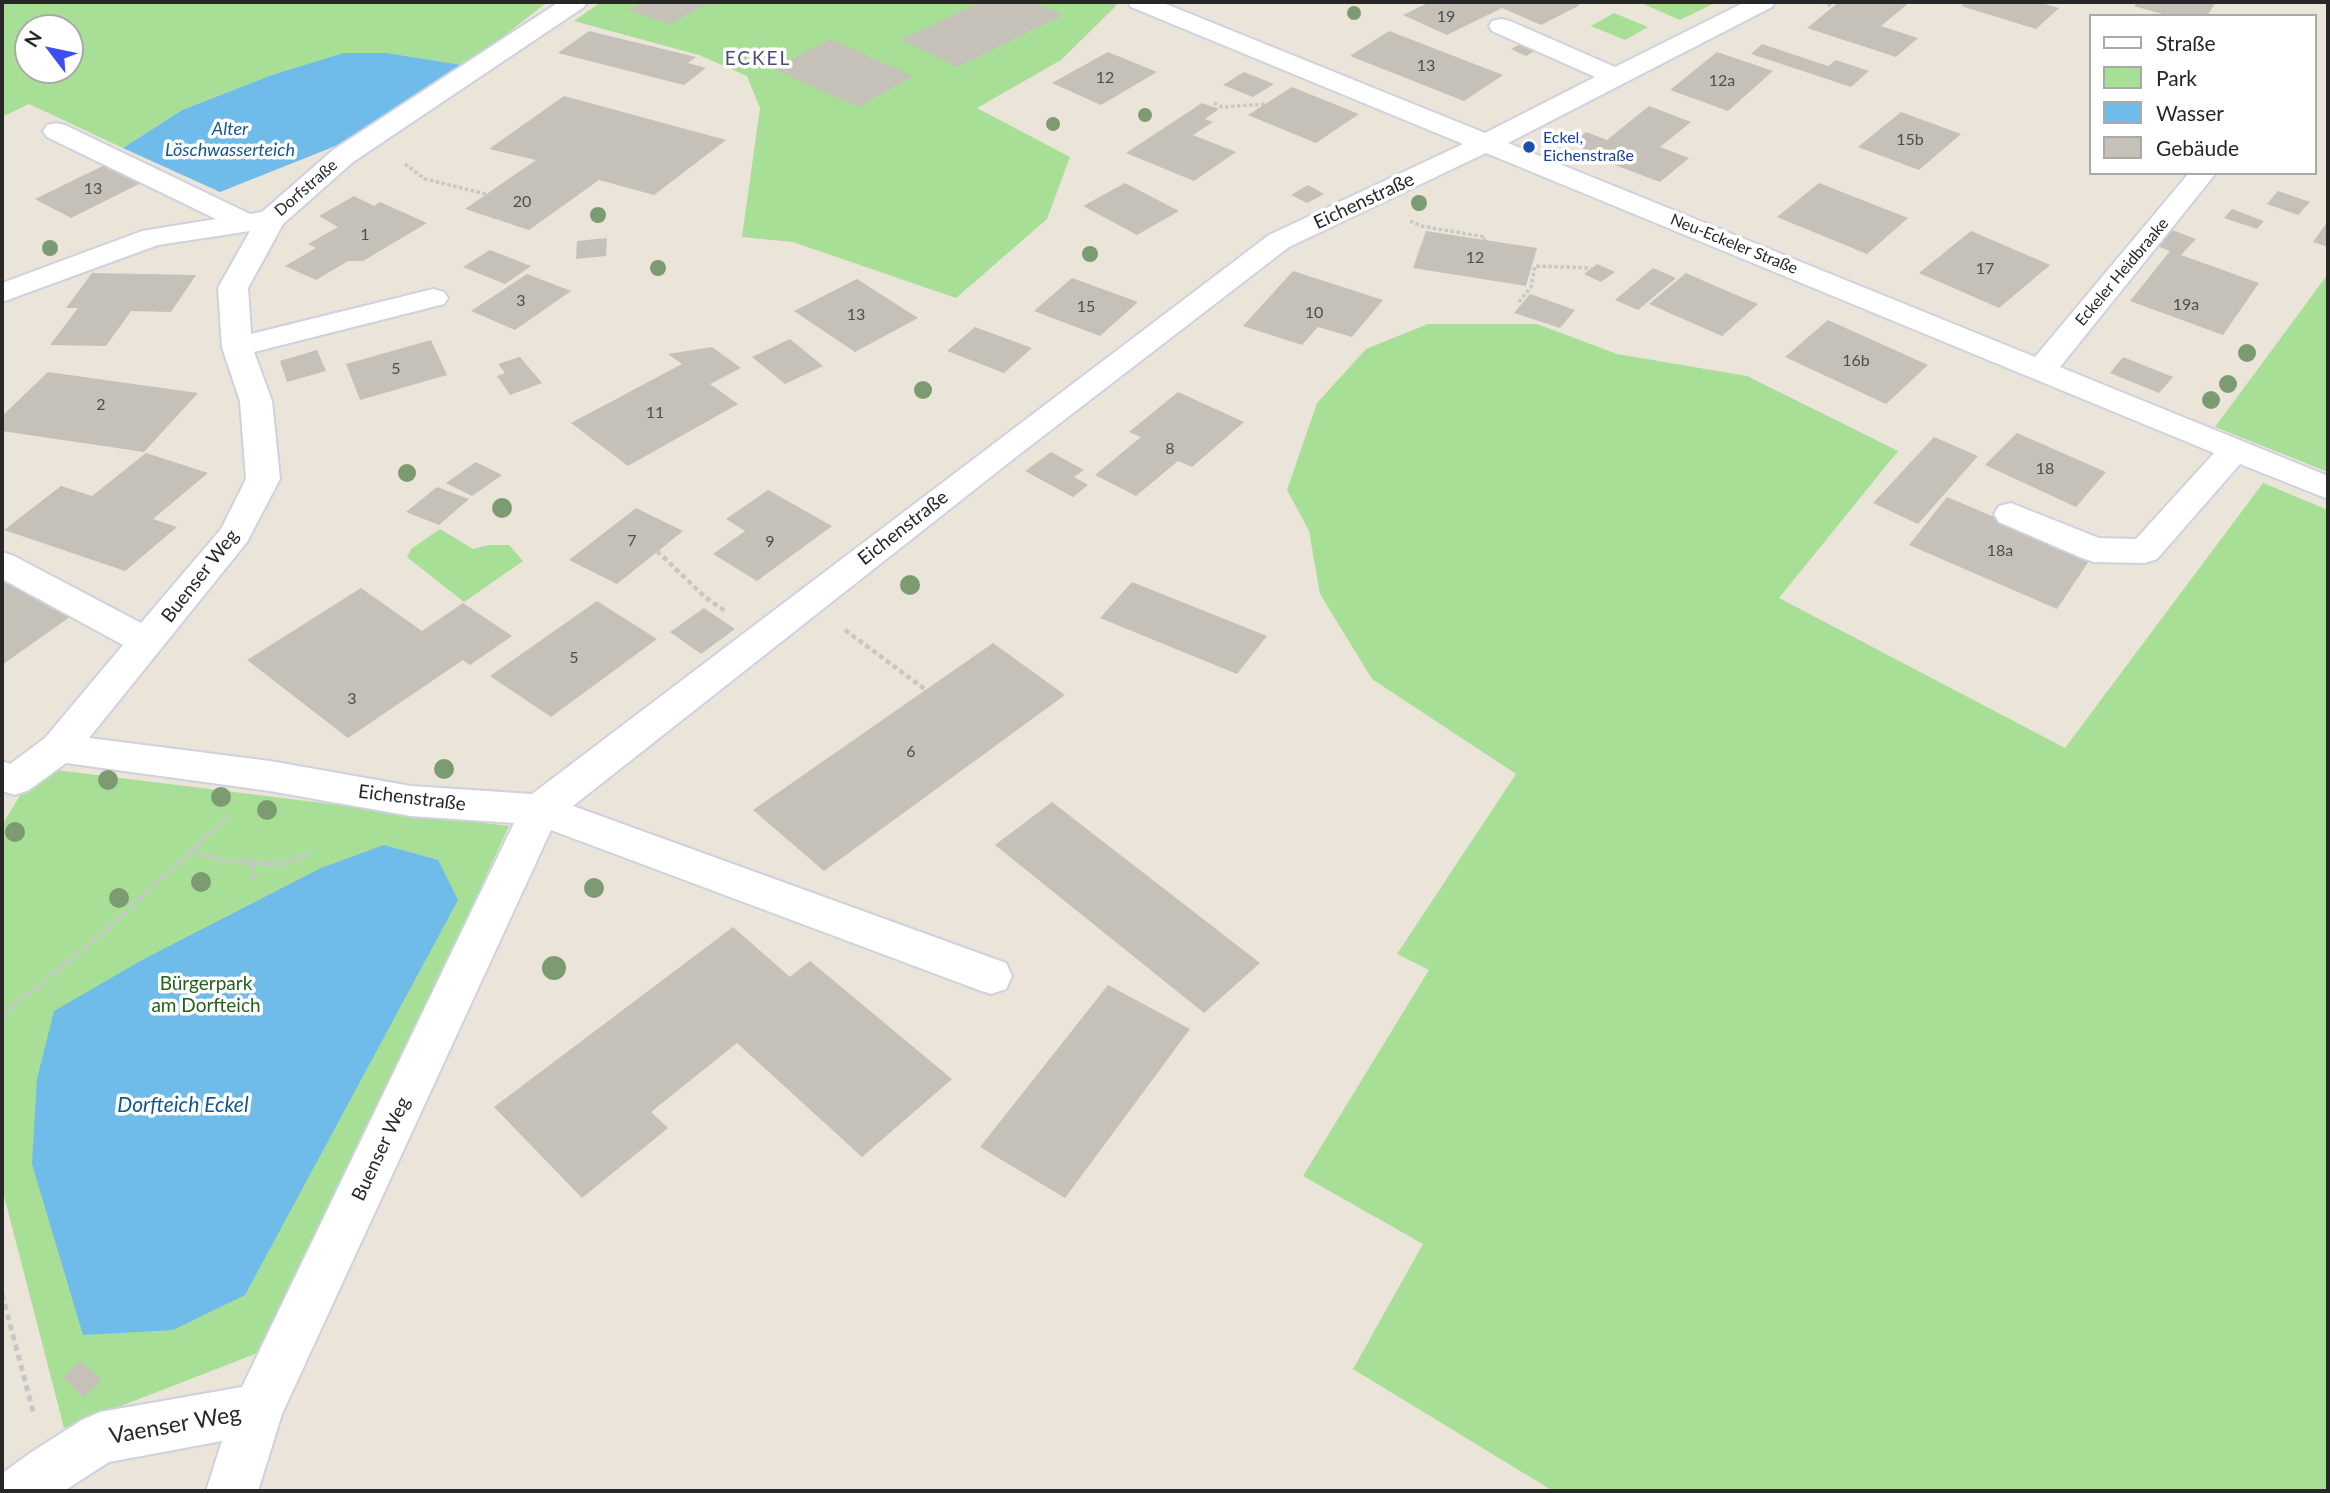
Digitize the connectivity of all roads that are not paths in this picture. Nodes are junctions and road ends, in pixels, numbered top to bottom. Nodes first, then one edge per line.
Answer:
1 (575, 2) edge
2 (1140, 2) edge
3 (1763, 2) edge
4 (1501, 26) dead end
5 (1616, 77) junction
6 (56, 131) dead end
7 (1488, 142) junction
8 (2202, 175) edge
9 (259, 221) junction
10 (2, 293) edge
11 (433, 298) dead end
12 (237, 347) junction
13 (2041, 370) junction
14 (2235, 450) junction
15 (2328, 488) edge
16 (2011, 514) dead end
17 (2, 564) edge
18 (146, 642) junction
19 (60, 748) junction
20 (6, 786) edge
21 (540, 810) junction
22 (990, 976) dead end
23 (258, 1409) junction
24 (36, 1481) edge
25 (232, 1491) edge

1 - 9 street, Dorfstraße
2 - 7 street, Neu-Eckeler Straße
3 - 5 street, Eichenstraße
4 - 5 street
5 - 7 street, Eichenstraße
6 - 9 street
7 - 13 street, Neu-Eckeler Straße
7 - 21 street, Eichenstraße
8 - 13 street, Eckeler Heidbraake
9 - 10 street
9 - 12 street, Buenser Weg
11 - 12 street
12 - 18 street, Buenser Weg
13 - 14 street, Neu-Eckeler Straße
14 - 15 street, Neu-Eckeler Straße
14 - 16 street
17 - 18 street
18 - 19 street, Buenser Weg
19 - 20 street
19 - 21 street, Eichenstraße
21 - 22 street
21 - 23 street, Buenser Weg
23 - 24 street, Vaenser Weg
23 - 25 street, Buenser Weg

